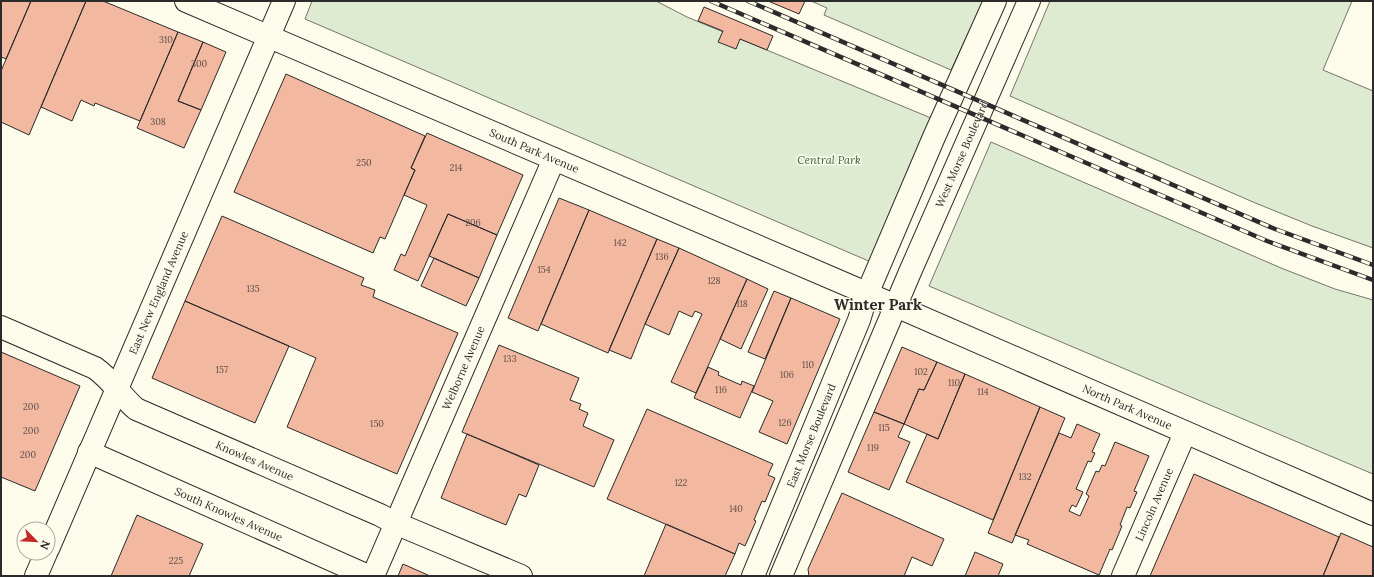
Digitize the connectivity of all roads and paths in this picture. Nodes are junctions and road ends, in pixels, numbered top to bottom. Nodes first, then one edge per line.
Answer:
1 (186, 1) edge
2 (284, 1) edge
3 (995, 1) edge
4 (1029, 1) edge
5 (268, 36) junction
6 (554, 160) junction
7 (881, 301) junction
8 (1, 327) edge
9 (117, 389) junction
10 (1185, 433) junction
11 (89, 452) junction
12 (800, 463) junction
13 (824, 474) junction
14 (1373, 514) edge
15 (395, 523) junction
16 (56, 530) edge
17 (43, 561) edge
18 (36, 576) edge
19 (368, 576) edge
20 (373, 576) edge
21 (521, 576) edge
22 (753, 576) edge
23 (781, 576) edge
24 (1123, 576) edge

1 - 5 street, South Park Avenue
2 - 5 street, East New England Avenue
3 - 7 street
4 - 7 street, West Morse Boulevard
5 - 6 street, South Park Avenue
5 - 9 street, East New England Avenue
6 - 7 street, South Park Avenue
6 - 15 street, Welborne Avenue
7 - 10 street, North Park Avenue
7 - 12 street, East Morse Boulevard
7 - 13 street
8 - 9 street, Knowles Avenue
9 - 11 street, East New England Avenue
9 - 15 street, Knowles Avenue
10 - 14 street, North Park Avenue
10 - 24 street, Lincoln Avenue
11 - 16 street, East New England Avenue
11 - 19 street, South Knowles Avenue
12 - 13 street
12 - 22 street, East Morse Boulevard
13 - 23 street
15 - 20 street, Welborne Avenue
15 - 21 street, Knowles Avenue
17 - 18 street

